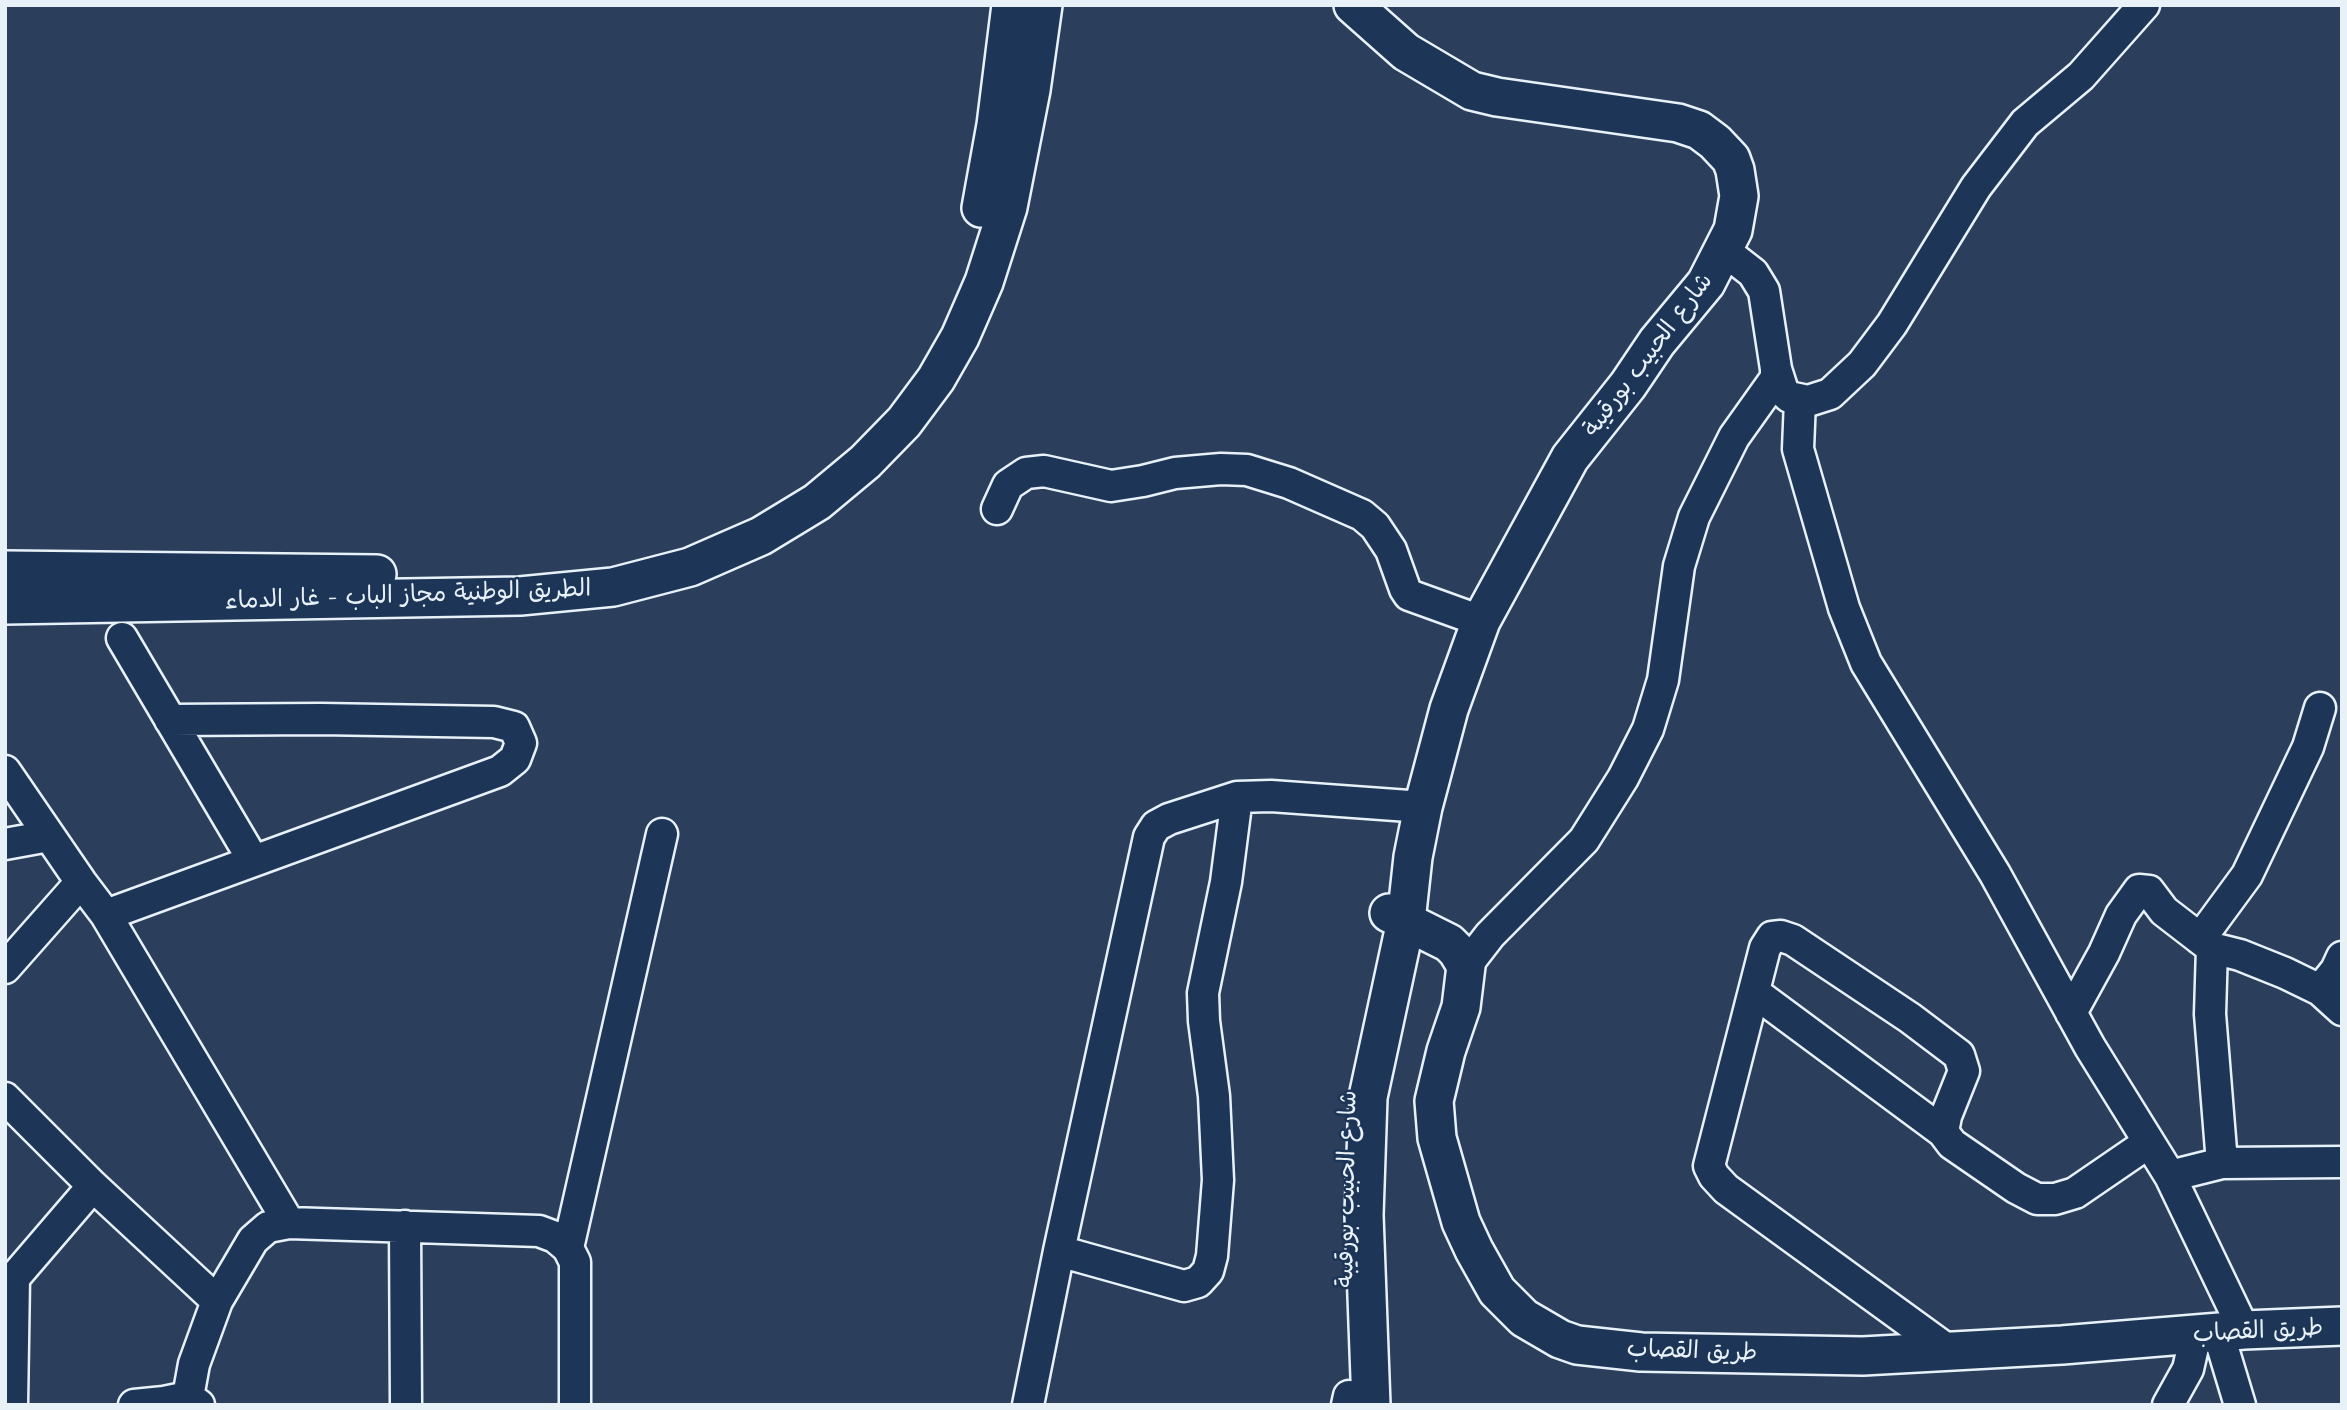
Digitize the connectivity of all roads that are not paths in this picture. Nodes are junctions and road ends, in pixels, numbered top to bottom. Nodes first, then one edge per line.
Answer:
1 (1000, 5) edge
2 (1011, 5) edge
3 (1043, 5) edge
4 (1353, 5) edge
5 (2144, 5) edge
6 (996, 125) junction
7 (1722, 253) junction
8 (1776, 369) junction
9 (1800, 400) junction
10 (997, 509) dead end
11 (5, 570) edge
12 (5, 605) edge
13 (1481, 621) junction
14 (122, 638) dead end
15 (2320, 708) dead end
16 (170, 720) junction
17 (5, 771) edge
18 (1237, 797) junction
19 (1423, 807) junction
20 (662, 834) dead end
21 (49, 836) junction
22 (5, 844) edge
23 (253, 860) junction
24 (81, 883) junction
25 (106, 915) junction
26 (1397, 917) junction
27 (2206, 944) junction
28 (2342, 957) edge
29 (1466, 966) junction
30 (5, 968) edge
31 (2319, 990) junction
32 (1754, 992) junction
33 (2342, 1010) edge
34 (2071, 1013) junction
35 (5, 1098) edge
36 (1943, 1132) junction
37 (2148, 1143) junction
38 (2342, 1162) edge
39 (2222, 1163) junction
40 (2170, 1176) junction
41 (93, 1186) junction
42 (289, 1223) junction
43 (405, 1226) junction
44 (568, 1248) junction
45 (1059, 1251) junction
46 (10, 1278) edge
47 (217, 1301) junction
48 (2342, 1326) edge
49 (2219, 1332) junction
50 (1949, 1351) junction
51 (194, 1401) edge
52 (1354, 1402) edge
53 (12, 1405) edge
54 (134, 1405) edge
55 (406, 1405) edge
56 (575, 1405) edge
57 (1028, 1405) edge
58 (2168, 1405) edge
59 (2240, 1405) edge

1 - 6 main road
2 - 6 main road, الطريق الوطنية مجاز الباب - غار الدماء
3 - 12 main road, الطريق الوطنية مجاز الباب - غار الدماء
4 - 7 main road, شارع الحبيب بورقيبة
5 - 9 street
6 - 11 main road, الطريق الوطنية مجاز الباب - غار الدماء
7 - 8 street
7 - 13 main road, شارع الحبيب بورقيبة
8 - 9 street
8 - 29 street
9 - 34 street
10 - 13 street
13 - 19 main road, شارع الحبيب بورقيبة
14 - 16 street
15 - 27 street
16 - 23 street
16 - 23 street
17 - 21 street
18 - 19 street
18 - 45 street
18 - 45 street
19 - 26 main road, شارع الحبيب بورقيبة
20 - 44 street
21 - 22 street
21 - 24 street
23 - 25 street
24 - 25 street
24 - 30 street
25 - 42 street
26 - 29 main road
26 - 52 main road, شارع الحبيب بورقيبة
27 - 31 street
27 - 34 street
27 - 39 street
28 - 31 street
29 - 50 main road, طريق القصاب
31 - 33 street
32 - 36 street
32 - 36 street
32 - 50 street
34 - 37 street
35 - 41 street
36 - 37 street
37 - 40 street
38 - 39 street
39 - 40 street
40 - 49 street
41 - 46 street
41 - 47 street
42 - 43 street
42 - 47 street
43 - 44 street
43 - 55 street
44 - 56 street
45 - 57 street
46 - 53 street
47 - 51 street
48 - 49 main road, طريق القصاب
49 - 50 main road, طريق القصاب
49 - 58 street
49 - 59 street
51 - 54 street

